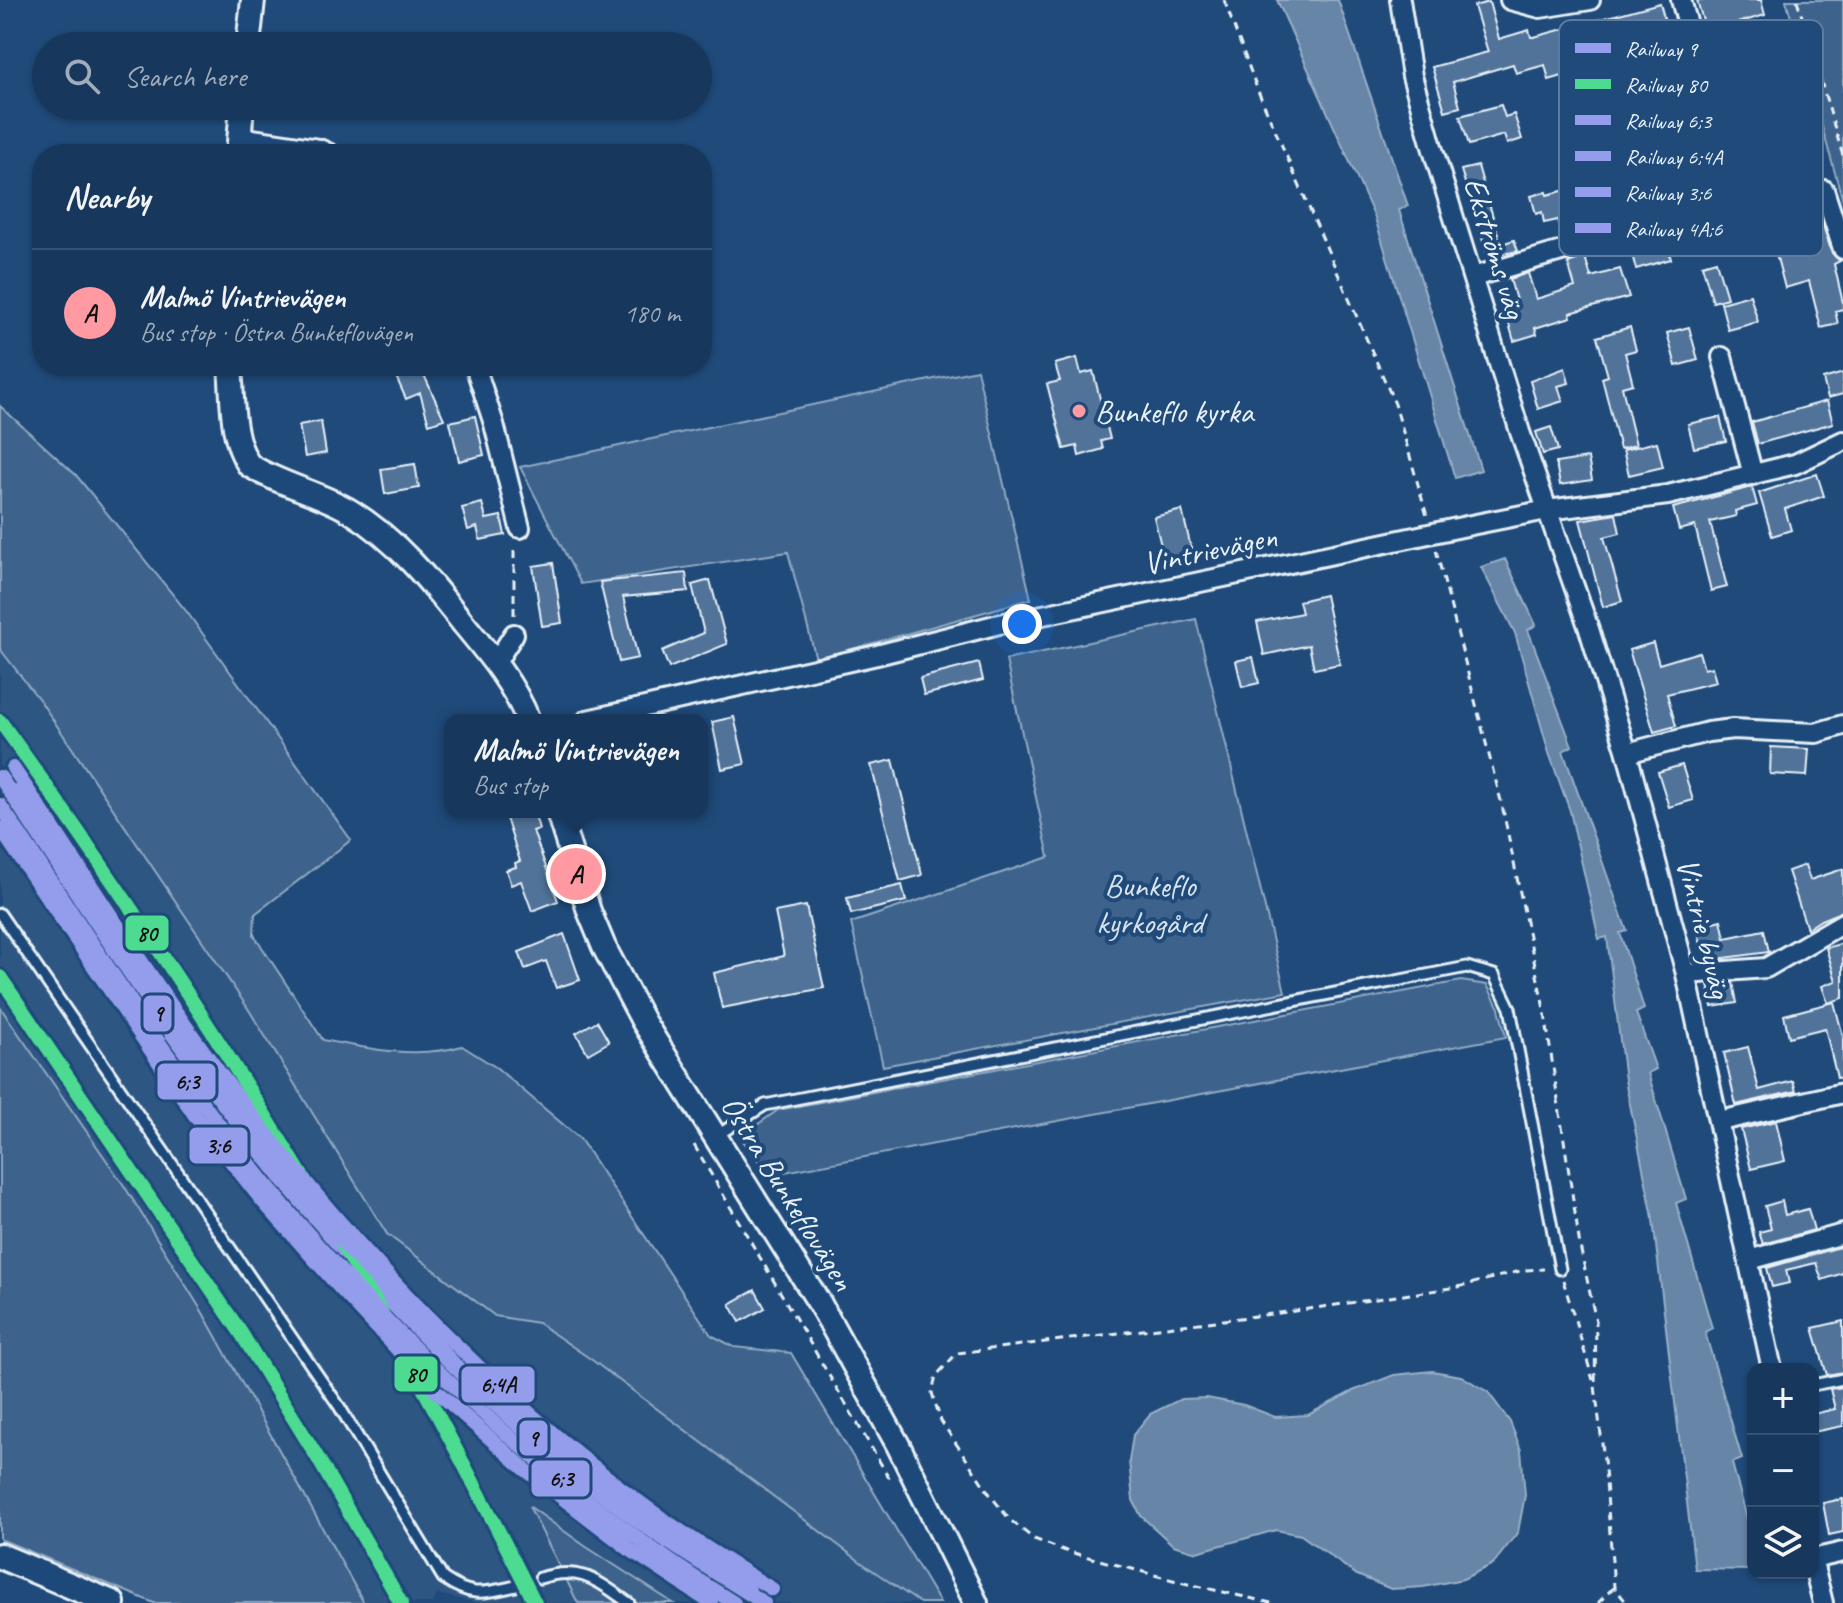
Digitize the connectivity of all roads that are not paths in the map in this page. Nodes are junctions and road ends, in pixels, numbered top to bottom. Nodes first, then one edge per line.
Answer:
1 (253, 0) edge
2 (1510, 0) edge
3 (1590, 0) edge
4 (1681, 0) edge
5 (1403, 1) edge
6 (1687, 20) edge
7 (250, 32) edge
8 (241, 120) edge
9 (238, 144) edge
10 (1824, 190) dead end
11 (1843, 249) edge
12 (1559, 252) edge
13 (1473, 277) junction
14 (1722, 357) dead end
15 (231, 376) edge
16 (478, 376) edge
17 (1843, 441) edge
18 (1753, 475) junction
19 (1547, 510) junction
20 (520, 528) road end
21 (514, 634) road end
22 (495, 664) junction
23 (526, 714) edge
24 (614, 714) edge
25 (1843, 725) edge
26 (1627, 753) junction
27 (560, 818) edge
28 (0, 914) edge
29 (1843, 923) edge
30 (1686, 974) junction
31 (1843, 1093) edge
32 (1720, 1121) junction
33 (716, 1136) junction
34 (1843, 1234) edge
35 (1749, 1260) junction
36 (1560, 1269) road end
37 (1771, 1363) edge
38 (1843, 1379) edge
39 (1819, 1384) edge
40 (1843, 1552) edge
41 (0, 1556) edge
42 (1819, 1559) edge
43 (540, 1578) dead end
44 (1817, 1579) edge
45 (516, 1586) dead end
46 (112, 1603) edge
47 (629, 1603) edge
48 (976, 1603) edge
49 (1823, 1603) edge

1 - 7 street
2 - 3 street
4 - 6 street
5 - 13 street, Ekströms väg
8 - 9 street
10 - 11 street
12 - 13 street
13 - 19 street, Ekströms väg
14 - 18 street
15 - 22 street
16 - 20 street
17 - 18 street, Vintrievägen
18 - 19 street, Vintrievägen
19 - 24 street, Vintrievägen
19 - 26 street, Vintrie byväg
21 - 22 street
22 - 23 street
25 - 26 street
26 - 30 street, Vintrie byväg
27 - 33 street, Östra Bunkeflovägen
28 - 45 lane
29 - 30 street
30 - 32 street, Vintrie byväg
31 - 32 street
32 - 35 street, Vintrie byväg
33 - 36 lane
33 - 48 street, Östra Bunkeflovägen
34 - 35 street
35 - 37 street, Vintrie byväg
38 - 39 lane
40 - 42 street
41 - 46 main road
43 - 47 lane
44 - 49 street

